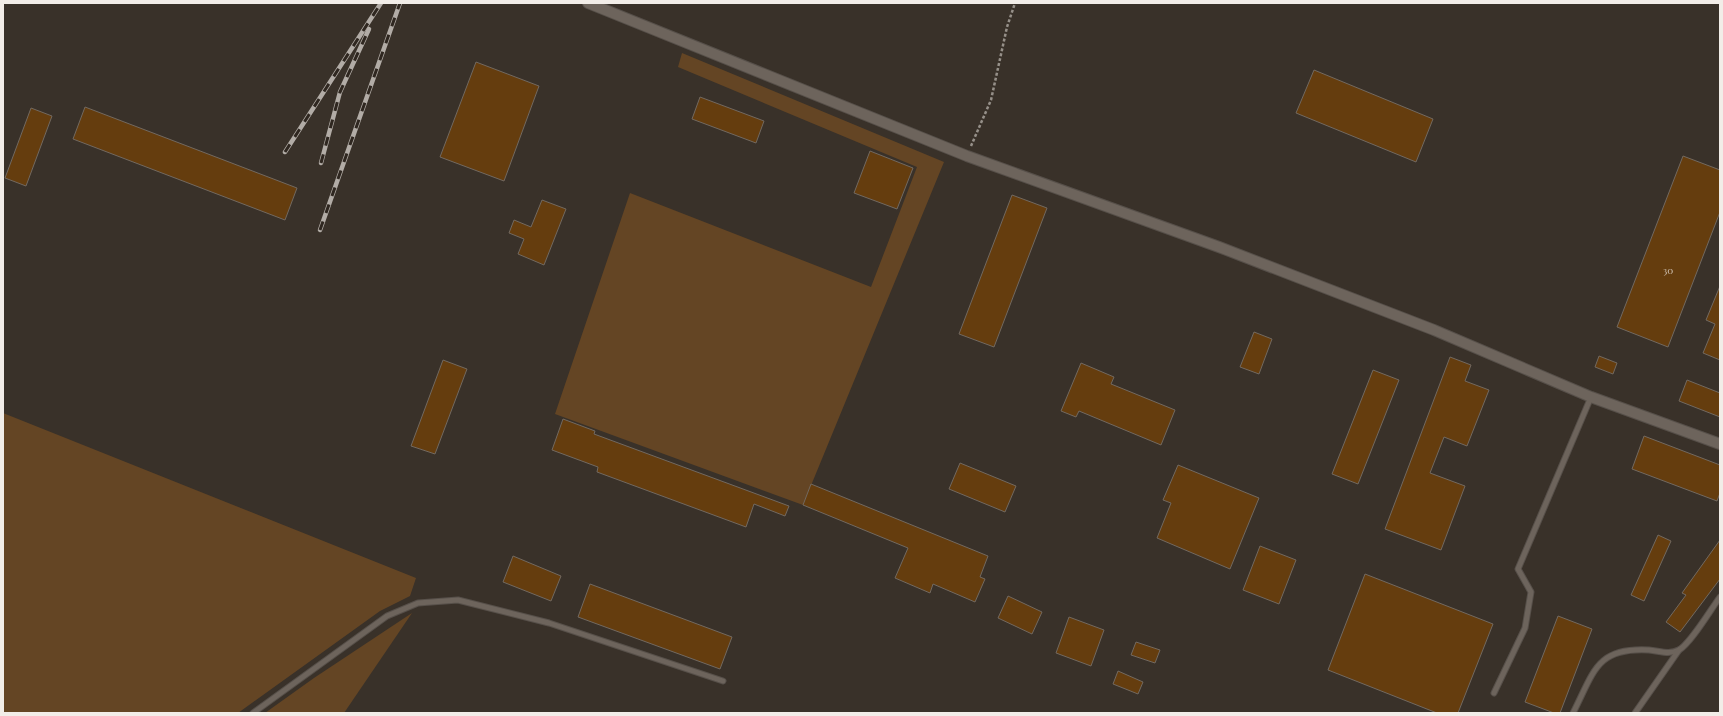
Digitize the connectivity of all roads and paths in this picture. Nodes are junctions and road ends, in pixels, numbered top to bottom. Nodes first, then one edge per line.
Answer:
1 (588, 3) edge
2 (1015, 3) edge
3 (967, 156) junction
4 (1592, 397) junction
5 (1720, 444) edge
6 (1720, 597) edge
7 (1680, 649) junction
8 (723, 681) dead end
9 (1494, 694) dead end
10 (253, 713) edge
11 (1573, 713) edge
12 (1635, 713) edge

1 - 3 street
2 - 3 path
3 - 4 street
4 - 5 street
4 - 9 lane
6 - 7 lane
7 - 11 lane
7 - 12 lane
8 - 10 lane

